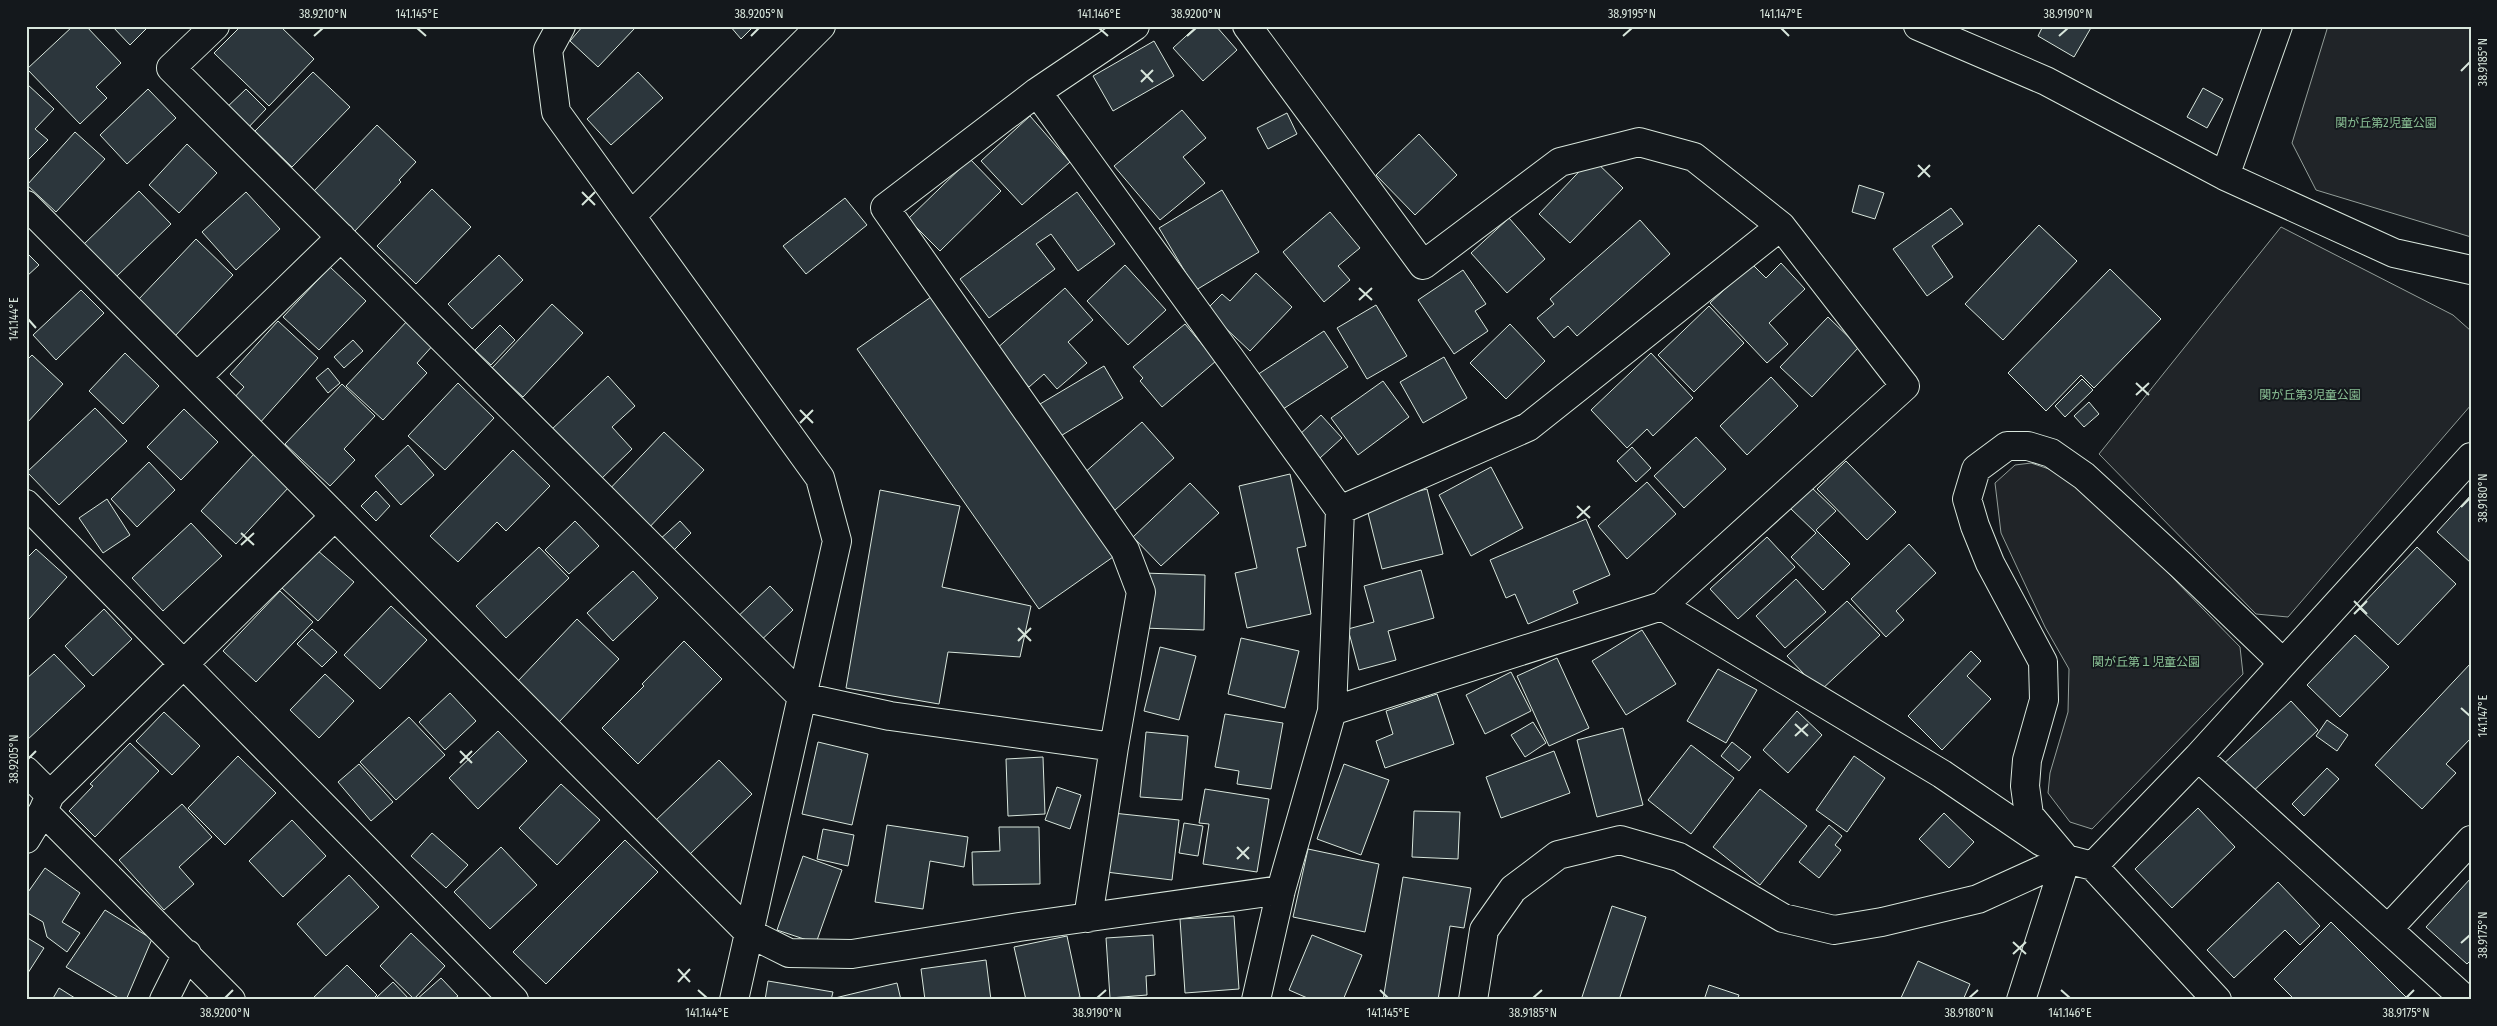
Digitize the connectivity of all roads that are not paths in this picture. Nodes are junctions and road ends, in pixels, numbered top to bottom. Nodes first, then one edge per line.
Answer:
1 (215, 26) edge
2 (562, 26) edge
3 (821, 26) edge
4 (1135, 26) edge
5 (1247, 26) edge
6 (1918, 26) edge
7 (2278, 26) edge
8 (1037, 92) junction
9 (2225, 176) junction
10 (26, 205) edge
11 (631, 216) junction
12 (1781, 226) junction
13 (341, 236) junction
14 (2471, 270) edge
15 (197, 377) junction
16 (2471, 457) edge
17 (26, 504) edge
18 (1340, 510) junction
19 (335, 516) junction
20 (1662, 606) junction
21 (184, 663) junction
22 (2283, 663) junction
23 (802, 697) junction
24 (1332, 711) junction
25 (1114, 747) junction
26 (2198, 757) junction
27 (26, 771) edge
28 (41, 800) edge
29 (26, 839) edge
30 (2471, 840) edge
31 (2066, 858) junction
32 (2093, 866) junction
33 (1281, 890) junction
34 (1088, 918) junction
35 (2388, 929) junction
36 (749, 933) junction
37 (187, 954) junction
38 (164, 1000) edge
39 (231, 1000) edge
40 (514, 1000) edge
41 (734, 1000) edge
42 (1256, 1000) edge
43 (1472, 1000) edge
44 (2021, 1000) edge
45 (2218, 1000) edge
46 (2466, 1000) edge

1 - 13 street
2 - 11 street
3 - 11 street
4 - 8 street
5 - 12 street
6 - 9 street
7 - 9 street
8 - 18 street
8 - 25 street
9 - 14 street
10 - 15 street
11 - 23 street
12 - 18 street
12 - 20 street
13 - 15 street
13 - 23 street
15 - 19 street
16 - 22 street
17 - 21 street
18 - 24 street
19 - 21 street
19 - 36 street
20 - 24 street
20 - 31 street
21 - 28 street
21 - 40 street
22 - 26 street
22 - 31 street
23 - 25 street
23 - 36 street
24 - 33 street
25 - 34 street
26 - 32 street
26 - 35 street
27 - 28 street
28 - 29 street
28 - 37 street
30 - 35 street
31 - 32 street
31 - 43 street
31 - 44 street
32 - 45 street
33 - 34 street
33 - 42 street
34 - 36 street
35 - 46 street
36 - 41 street
37 - 38 street
37 - 39 street

